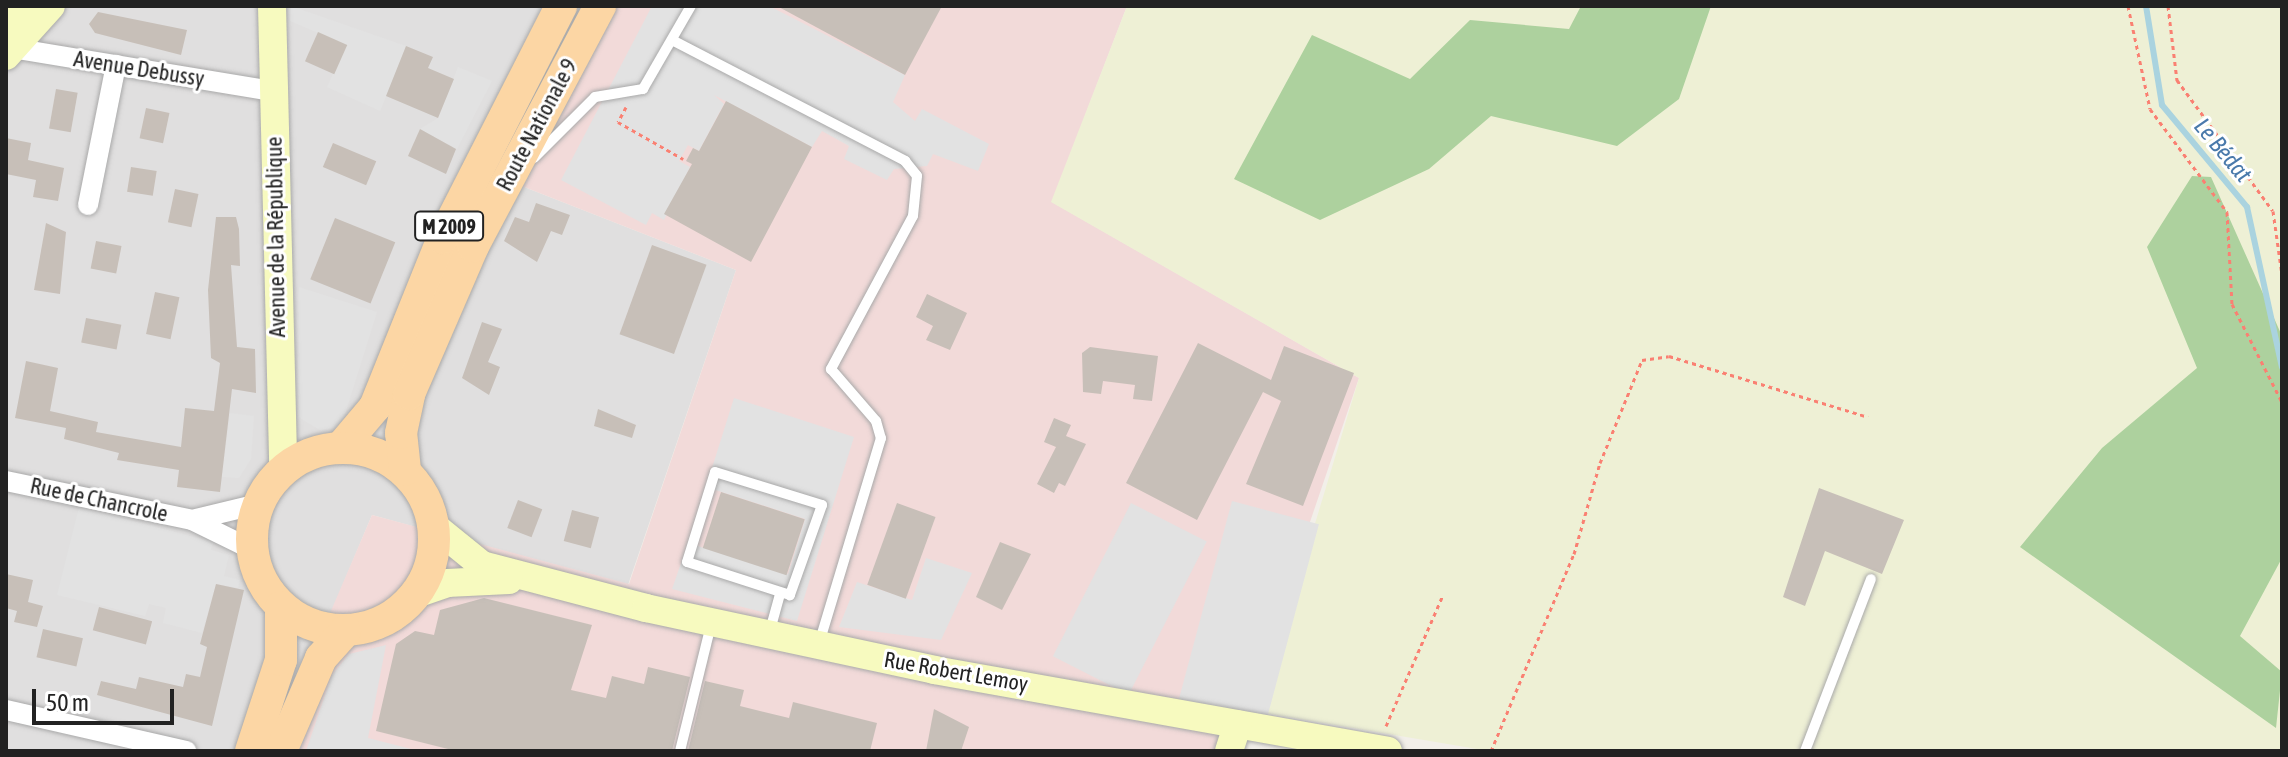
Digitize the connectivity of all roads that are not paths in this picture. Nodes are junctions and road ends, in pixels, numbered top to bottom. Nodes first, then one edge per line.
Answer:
1 (24, 6) edge
2 (51, 6) edge
3 (272, 6) edge
4 (561, 6) edge
5 (600, 6) edge
6 (691, 6) edge
7 (672, 40) junction
8 (8, 45) edge
9 (116, 65) junction
10 (273, 91) junction
11 (496, 202) junction
12 (88, 205) dead end
13 (342, 446) junction
14 (283, 467) junction
15 (405, 470) junction
16 (6, 481) edge
17 (258, 504) junction
18 (192, 520) junction
19 (434, 526) junction
20 (251, 549) junction
21 (1871, 579) dead end
22 (526, 580) junction
23 (780, 594) junction
24 (413, 595) junction
25 (281, 607) junction
26 (712, 622) junction
27 (345, 631) junction
28 (768, 634) junction
29 (818, 645) junction
30 (6, 710) edge
31 (1238, 724) junction
32 (1383, 750) edge
33 (186, 751) edge
34 (274, 751) edge
35 (680, 751) edge
36 (1229, 751) edge
37 (1805, 751) edge

1 - 8 main road
2 - 8 main road
3 - 10 main road, Avenue de la République
4 - 13 main road, M 2009
5 - 11 main road, Route Nationale 9 / M 2009
6 - 7 lane
7 - 11 lane
7 - 29 lane
8 - 9 street, Avenue Debussy
9 - 10 street, Avenue Debussy
9 - 12 street
10 - 14 main road, Avenue de la République
11 - 15 main road, Route Nationale 9 / M 2009
13 - 14 main road
13 - 15 main road
14 - 17 main road
15 - 19 main road
16 - 18 street, Rue de Chancrole
17 - 18 street, Rue de Chancrole
17 - 20 main road
18 - 20 street, Rue de Chancrole
19 - 22 main road, Rue Robert Lemoy
19 - 24 main road
20 - 25 main road
21 - 37 lane
22 - 24 main road, Rue Robert Lemoy
22 - 26 main road, Rue Robert Lemoy
23 - 23 lane
23 - 28 lane
24 - 27 main road
25 - 27 main road
25 - 34 main road
26 - 28 main road, Rue Robert Lemoy
26 - 35 lane
27 - 34 main road
28 - 29 main road, Rue Robert Lemoy
29 - 31 main road, Rue Robert Lemoy
30 - 33 street
31 - 32 main road, Rue Robert Lemoy
31 - 36 main road

